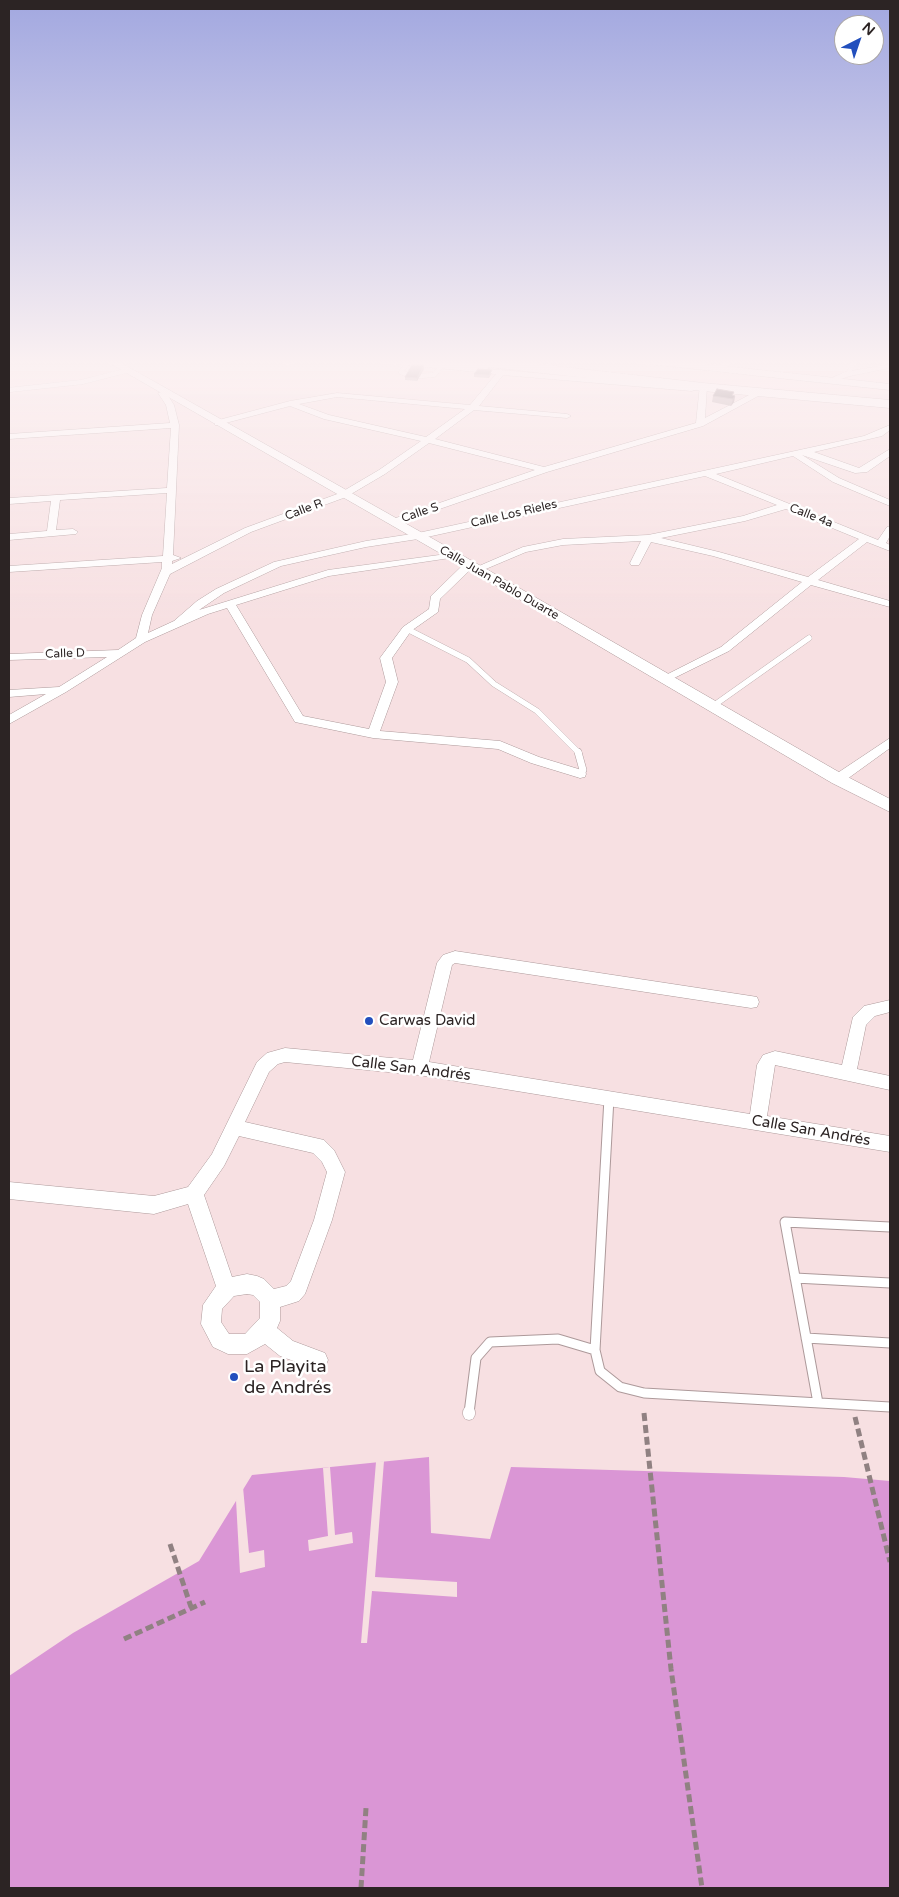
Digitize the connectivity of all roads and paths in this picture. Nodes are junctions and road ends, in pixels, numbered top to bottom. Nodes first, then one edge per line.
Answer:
1 (174, 449) edge
2 (262, 449) edge
3 (415, 449) edge
4 (460, 449) edge
5 (617, 449) edge
6 (815, 449) edge
7 (804, 451) junction
8 (890, 452) edge
9 (794, 453) junction
10 (544, 470) junction
11 (704, 472) junction
12 (171, 490) junction
13 (342, 495) junction
14 (56, 498) junction
15 (9, 501) edge
16 (890, 503) edge
17 (785, 506) junction
18 (393, 522) junction
19 (890, 529) edge
20 (73, 532) dead end
21 (51, 534) junction
22 (418, 536) junction
23 (9, 537) edge
24 (648, 538) junction
25 (866, 538) junction
26 (880, 544) junction
27 (890, 548) edge
28 (450, 555) junction
29 (195, 557) junction
30 (168, 559) junction
31 (635, 563) dead end
32 (473, 567) junction
33 (9, 569) edge
34 (165, 572) junction
35 (812, 581) junction
36 (890, 604) edge
37 (231, 605) junction
38 (179, 622) junction
39 (407, 629) junction
40 (809, 638) dead end
41 (141, 640) junction
42 (122, 653) junction
43 (9, 657) edge
44 (666, 679) junction
45 (62, 690) junction
46 (9, 693) edge
47 (713, 706) junction
48 (9, 720) edge
49 (373, 734) junction
50 (890, 742) edge
51 (580, 774) joint
52 (838, 779) junction
53 (890, 806) edge
54 (751, 1002) dead end
55 (890, 1006) edge
56 (419, 1068) junction
57 (848, 1074) junction
58 (890, 1083) edge
59 (609, 1098) junction
60 (758, 1122) junction
61 (234, 1127) junction
62 (890, 1144) edge
63 (9, 1191) edge
64 (194, 1194) junction
65 (890, 1227) edge
66 (795, 1278) junction
67 (890, 1283) edge
68 (227, 1289) junction
69 (270, 1300) junction
70 (264, 1331) junction
71 (806, 1338) junction
72 (890, 1343) edge
73 (595, 1350) junction
74 (318, 1360) dead end
75 (818, 1403) junction
76 (890, 1407) edge
77 (644, 1413) dead end
78 (469, 1414) dead end
79 (854, 1417) dead end
80 (170, 1544) dead end
81 (890, 1562) edge
82 (205, 1602) dead end
83 (191, 1607) junction
84 (124, 1639) dead end
85 (366, 1808) dead end
86 (361, 1888) edge
87 (702, 1888) edge

1 - 12 street
2 - 13 street, Calle Juan Pablo Duarte
3 - 13 street, Calle R
4 - 10 street
5 - 10 street, Calle S
6 - 7 street, Calle Los Rieles
7 - 8 street
7 - 9 street, Calle Los Rieles
9 - 11 street, Calle Los Rieles
9 - 16 street
10 - 18 street, Calle S
11 - 17 street, Calle 4a
11 - 22 street, Calle Los Rieles
12 - 14 street
12 - 30 street
13 - 18 street, Calle Juan Pablo Duarte
13 - 29 street, Calle R
14 - 15 street
14 - 21 street
17 - 24 street
17 - 25 street, Calle 4a
18 - 22 street, Calle Juan Pablo Duarte
19 - 26 street
20 - 21 street
21 - 23 street
22 - 28 street, Calle Juan Pablo Duarte
22 - 38 street, Calle Los Rieles
24 - 31 street
24 - 32 street
24 - 35 street
25 - 26 street, Calle 4a
25 - 35 street
26 - 27 street, Calle 4a
28 - 32 street, Calle Juan Pablo Duarte
28 - 37 street
29 - 30 street
29 - 34 street, Calle R
30 - 33 street
30 - 34 street
32 - 39 street
32 - 44 street, Calle Juan Pablo Duarte
34 - 41 street
35 - 36 street
35 - 44 street
37 - 38 street
37 - 49 street
38 - 41 street
39 - 49 street
39 - 51 lane
40 - 47 lane
41 - 42 street
42 - 43 street, Calle D
42 - 45 street
44 - 47 street, Calle Juan Pablo Duarte
45 - 46 street
45 - 48 street
47 - 52 street, Calle Juan Pablo Duarte
49 - 51 street
50 - 52 street
52 - 53 street, Calle Juan Pablo Duarte
54 - 56 street
55 - 57 street
56 - 59 street, Calle San Andrés
56 - 61 street, Calle San Andrés
57 - 58 street
57 - 60 street
59 - 60 street, Calle San Andrés
59 - 73 lane
60 - 62 street, Calle San Andrés
61 - 64 street, Calle San Andrés
61 - 69 street
63 - 64 street
64 - 68 street
65 - 66 lane
66 - 67 lane
66 - 71 lane
68 - 69 street
68 - 70 street
69 - 70 street
70 - 74 street
71 - 72 lane
71 - 75 lane
73 - 75 lane
73 - 78 lane
75 - 76 lane
77 - 87 path
79 - 81 path
80 - 83 path
82 - 83 path
83 - 84 path
85 - 86 path

